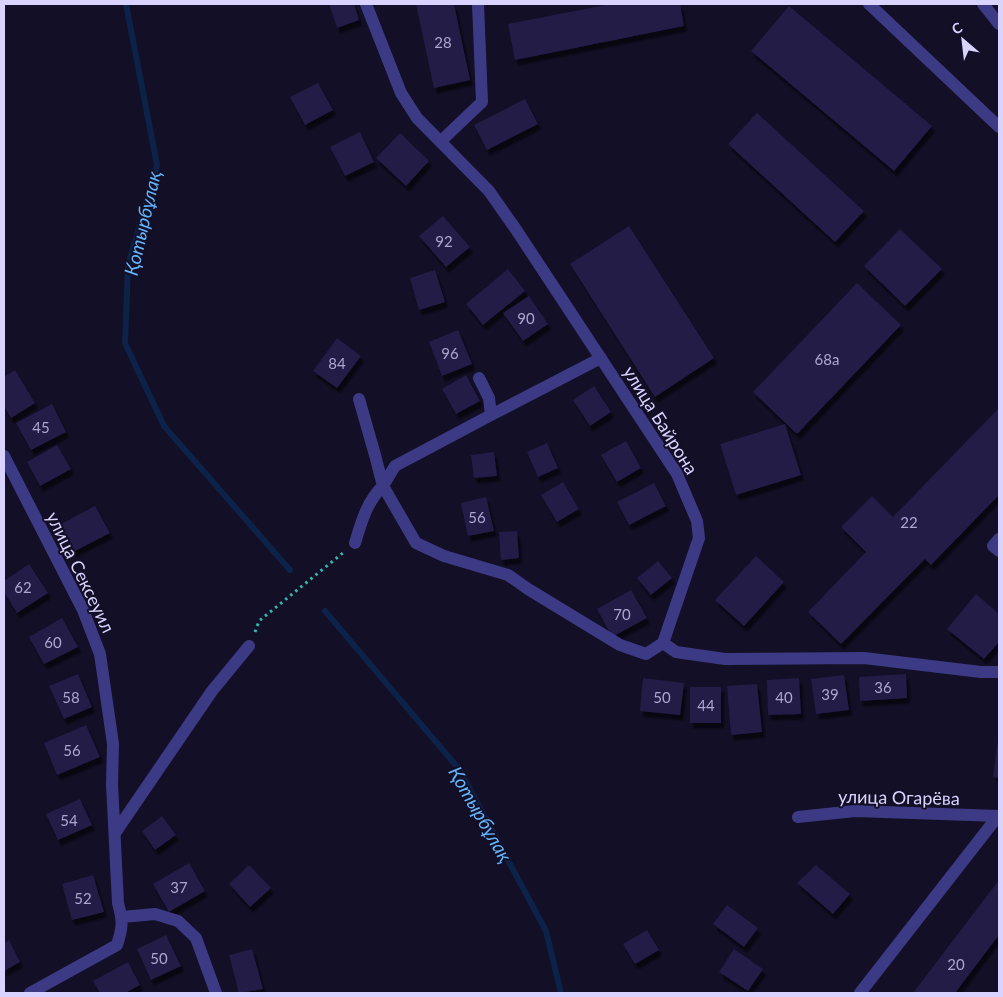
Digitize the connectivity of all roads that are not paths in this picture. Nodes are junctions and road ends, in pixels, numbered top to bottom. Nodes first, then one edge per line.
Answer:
1 (366, 4) edge
2 (478, 4) edge
3 (869, 4) edge
4 (983, 4) edge
5 (999, 24) edge
6 (999, 127) edge
7 (441, 141) junction
8 (601, 358) junction
9 (479, 378) dead end
10 (359, 399) dead end
11 (492, 415) junction
12 (4, 456) edge
13 (383, 486) junction
14 (999, 539) edge
15 (355, 543) road end
16 (999, 551) edge
17 (663, 643) junction
18 (248, 646) road end
19 (999, 672) edge
20 (999, 816) edge
21 (798, 818) dead end
22 (115, 833) junction
23 (122, 917) junction
24 (30, 993) edge
25 (216, 993) edge
26 (860, 993) edge

1 - 7 street, улица Байрона
2 - 7 street
3 - 6 street
4 - 5 street
7 - 8 street, улица Байрона
8 - 11 street
8 - 17 street, улица Байрона
9 - 11 street
10 - 13 street
11 - 13 street
12 - 22 street, улица Сексеуил
13 - 15 street
13 - 17 street
14 - 16 street
17 - 19 street
18 - 22 street
20 - 21 street, улица Огарёва
20 - 26 street
22 - 23 street, улица Сексеуил
23 - 24 street, улица Сексеуил
23 - 25 street

